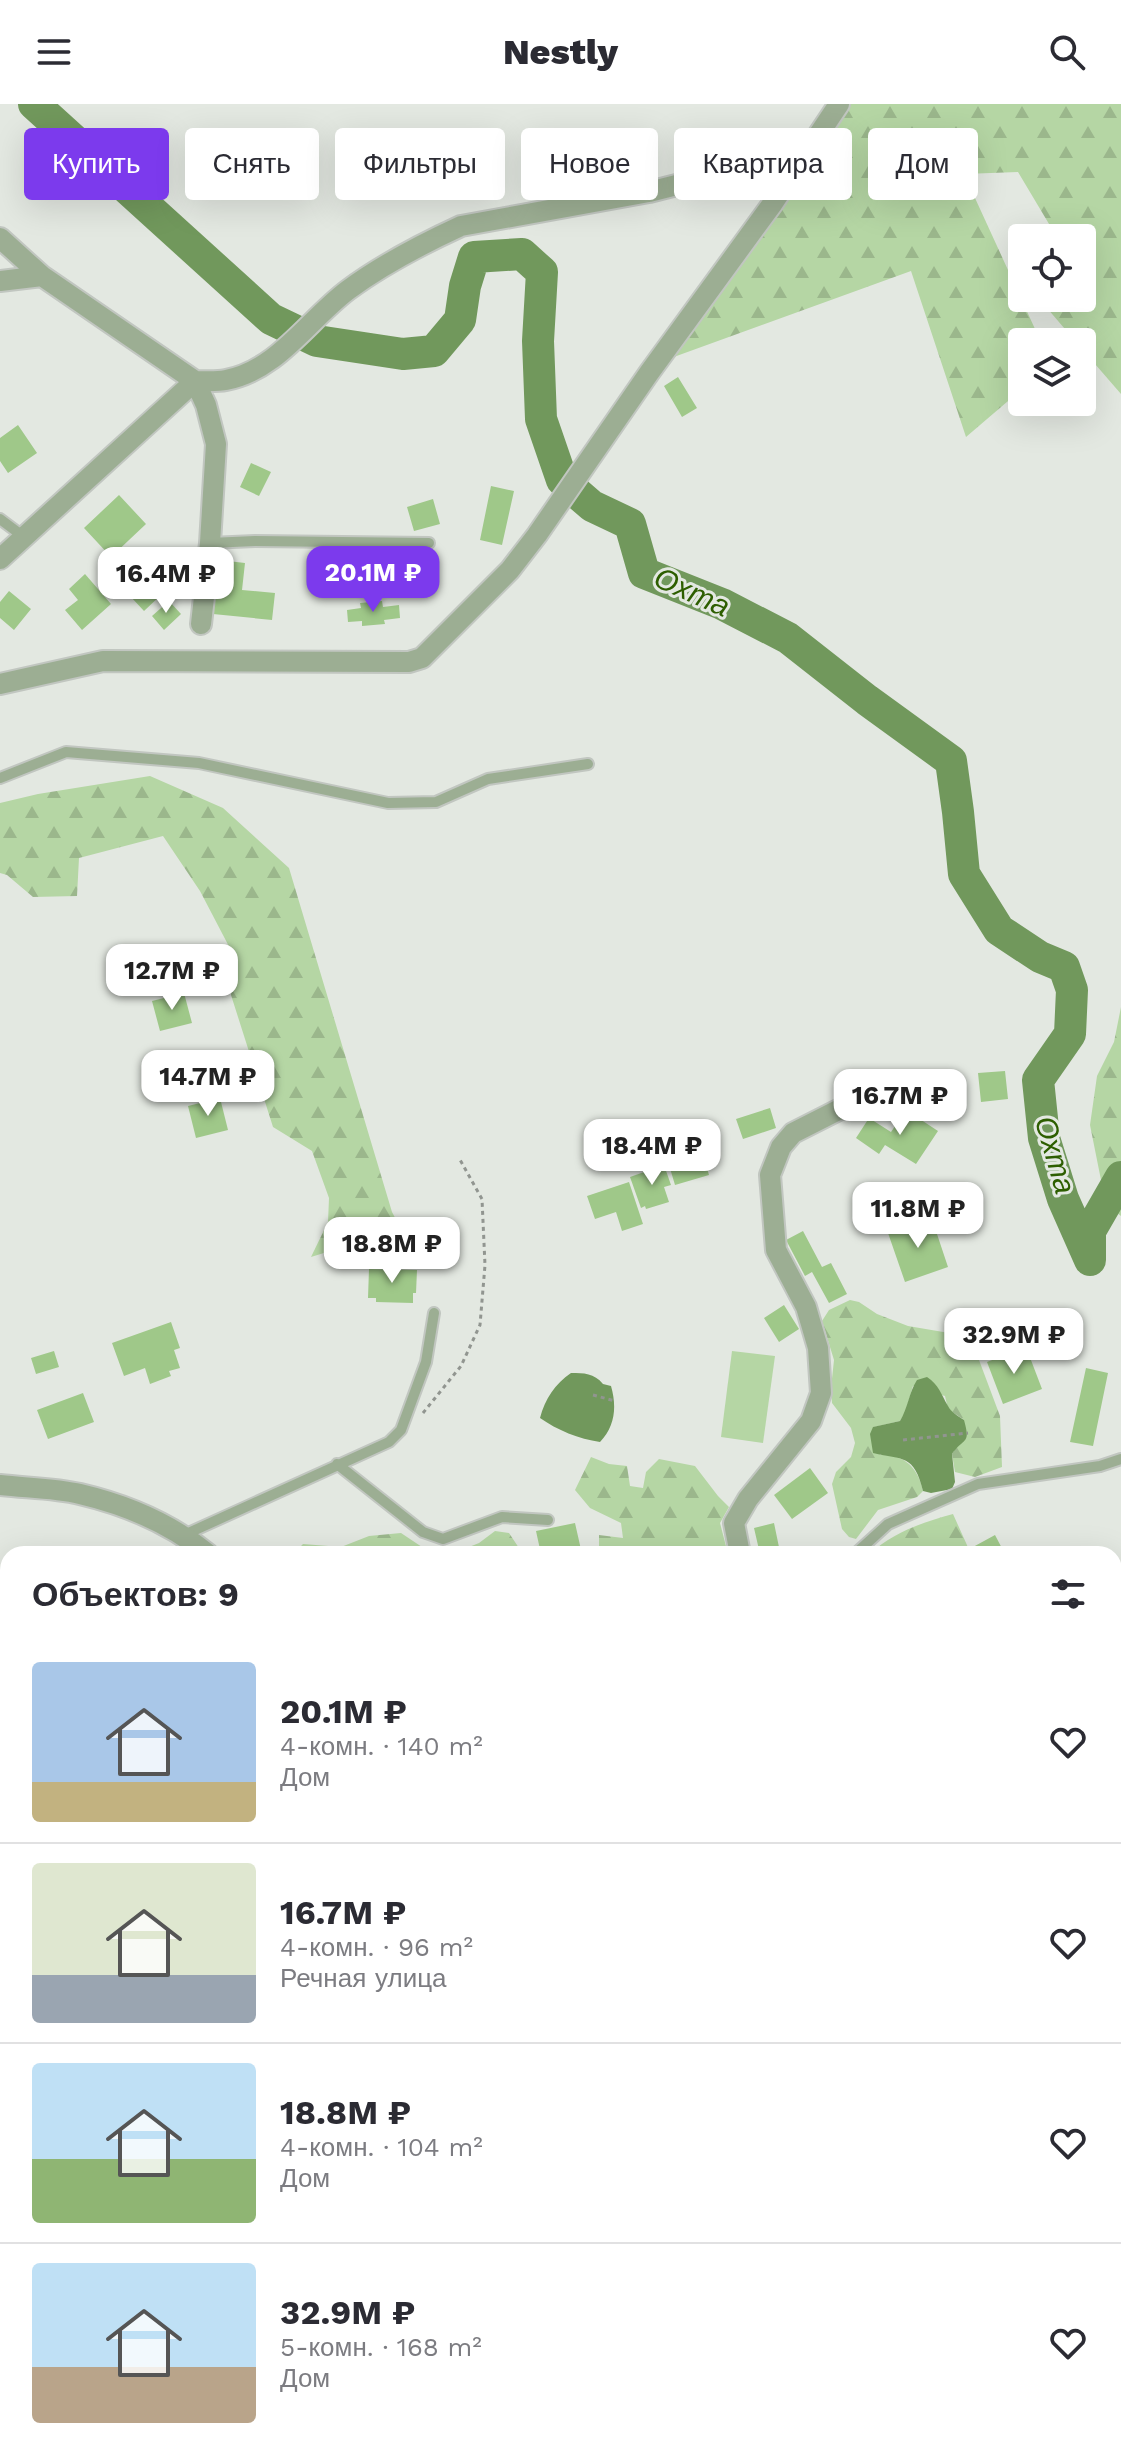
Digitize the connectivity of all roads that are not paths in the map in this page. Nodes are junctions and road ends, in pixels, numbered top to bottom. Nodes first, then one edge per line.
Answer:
1 (839, 104) edge
2 (823, 128) edge
3 (674, 186) edge
4 (773, 200) edge
5 (0, 238) edge
6 (42, 276) junction
7 (0, 281) edge
8 (195, 381) junction
9 (0, 519) edge
10 (24, 537) junction
11 (210, 543) junction
12 (429, 543) dead end
13 (0, 559) edge
14 (201, 624) dead end
15 (0, 684) edge
16 (588, 764) dead end
17 (0, 778) edge
18 (862, 1098) dead end
19 (434, 1313) dead end
20 (1121, 1459) edge
21 (337, 1464) junction
22 (0, 1485) edge
23 (548, 1520) dead end
24 (184, 1535) junction
25 (198, 1546) edge
26 (738, 1546) edge
27 (864, 1546) edge

1 - 2 street
3 - 8 street
4 - 15 street
5 - 6 street
6 - 7 street
6 - 8 street
8 - 10 street
8 - 11 street
9 - 10 lane
10 - 13 street
11 - 12 lane
11 - 14 street
16 - 17 lane
18 - 26 street
19 - 21 lane
20 - 27 lane
21 - 23 lane
21 - 24 lane
22 - 24 street
24 - 25 street

